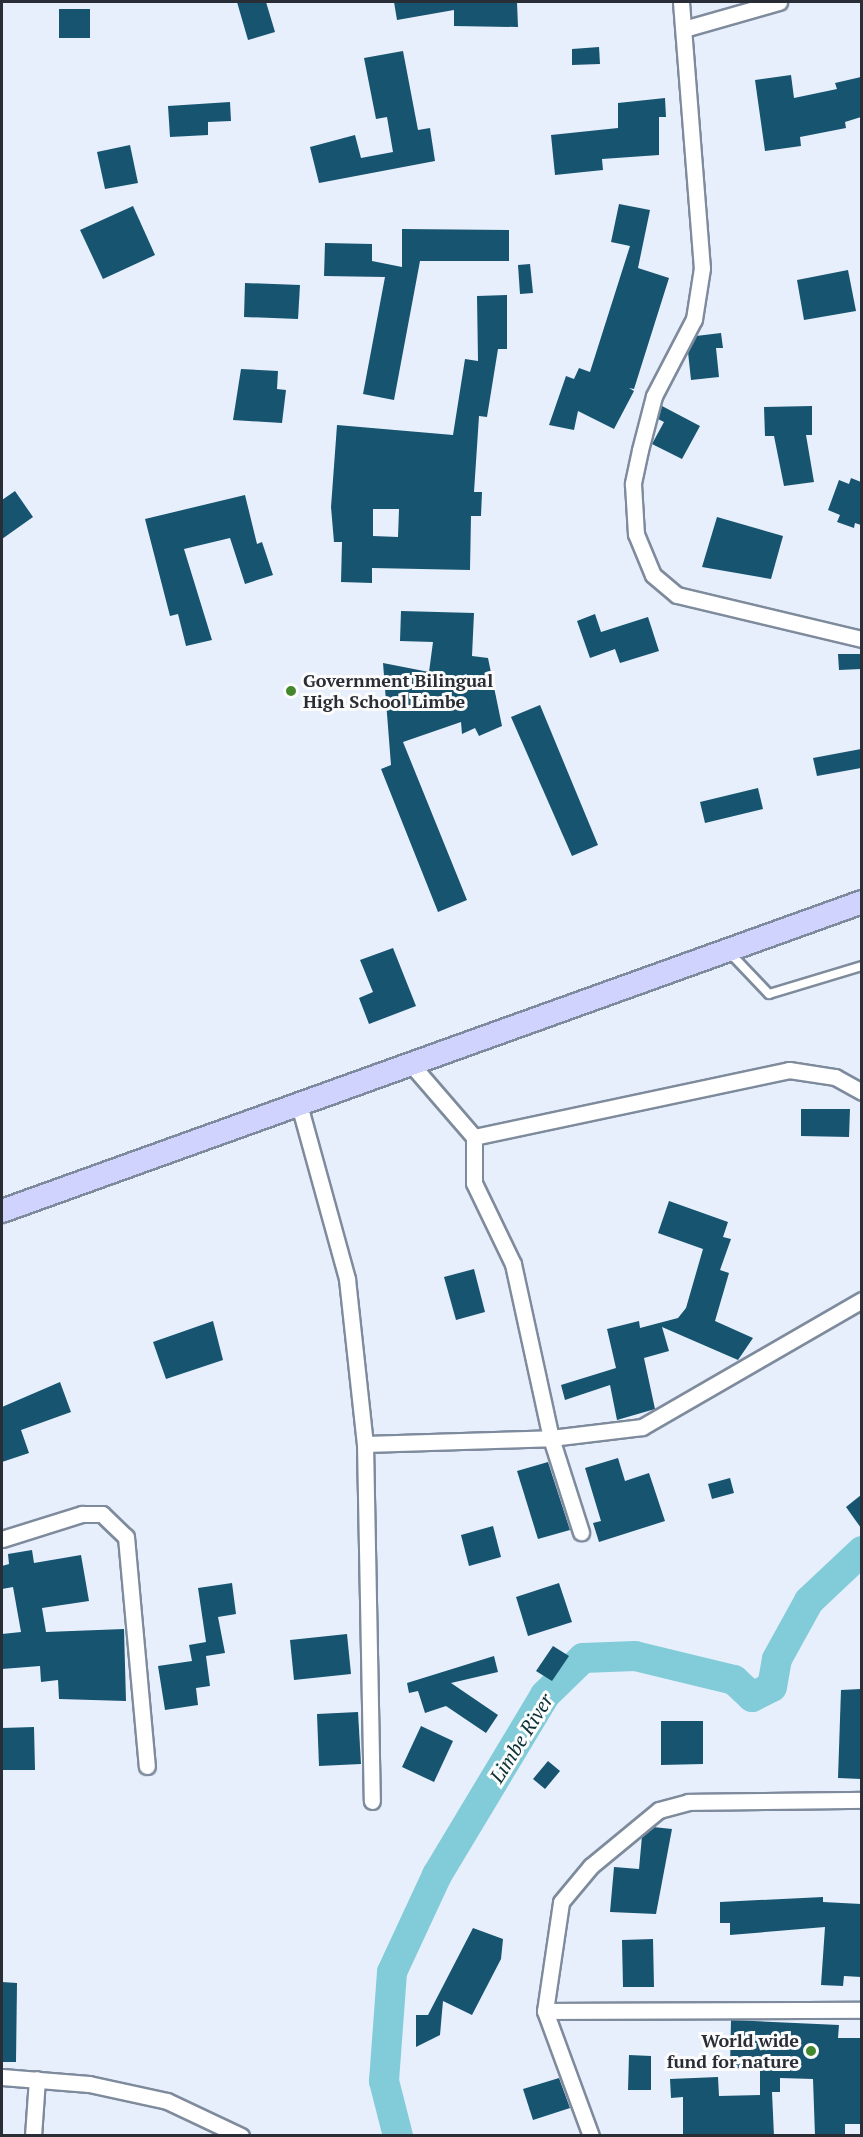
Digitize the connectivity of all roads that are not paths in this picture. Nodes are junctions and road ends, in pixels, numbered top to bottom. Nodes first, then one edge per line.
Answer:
1 (681, 2) edge
2 (779, 2) edge
3 (684, 29) junction
4 (861, 639) edge
5 (861, 902) edge
6 (728, 951) junction
7 (861, 966) edge
8 (411, 1064) junction
9 (861, 1092) edge
10 (300, 1108) junction
11 (474, 1137) junction
12 (2, 1210) edge
13 (861, 1300) edge
14 (551, 1438) junction
15 (365, 1444) junction
16 (581, 1532) dead end
17 (2, 1539) edge
18 (147, 1766) dead end
19 (861, 1800) edge
20 (372, 1801) dead end
21 (861, 2010) edge
22 (545, 2011) junction
23 (2, 2077) edge
24 (37, 2079) junction
25 (33, 2136) edge
26 (241, 2136) edge
27 (591, 2136) edge

1 - 3 street
2 - 3 street
3 - 4 street
5 - 6 main road
6 - 7 lane
6 - 8 main road
8 - 10 main road
8 - 11 street
9 - 11 street
10 - 12 main road
10 - 15 street
11 - 14 street
13 - 14 street
14 - 15 street
14 - 16 street
15 - 20 street
17 - 18 street
19 - 22 street
21 - 22 street
22 - 27 street
23 - 24 street
24 - 25 street
24 - 26 street

